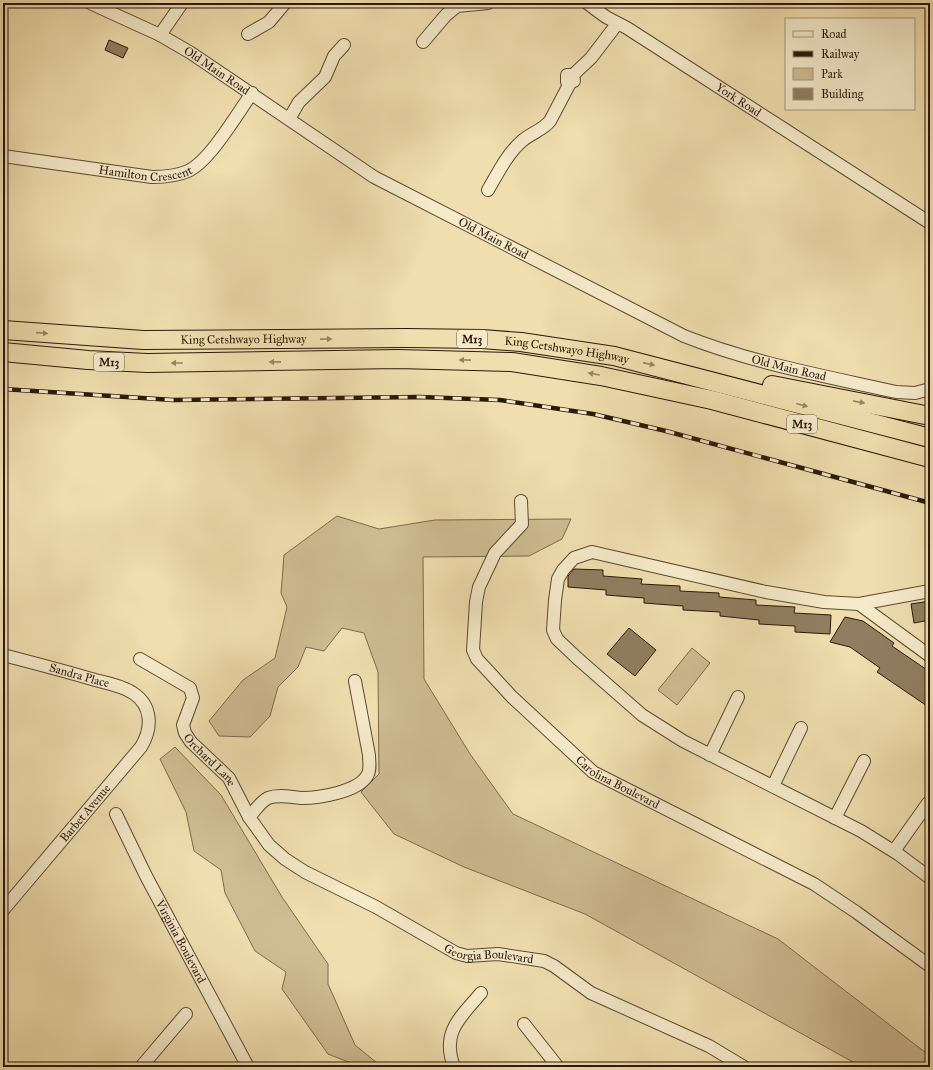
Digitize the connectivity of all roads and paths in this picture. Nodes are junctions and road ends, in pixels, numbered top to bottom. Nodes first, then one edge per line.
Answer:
1 (90, 3) edge
2 (182, 3) edge
3 (285, 3) edge
4 (488, 3) edge
5 (586, 3) edge
6 (617, 24) junction
7 (248, 34) dead end
8 (160, 35) junction
9 (423, 42) dead end
10 (344, 45) dead end
11 (252, 93) junction
12 (289, 119) junction
13 (3, 156) edge
14 (488, 190) dead end
15 (930, 223) edge
16 (3, 330) edge
17 (3, 352) edge
18 (669, 369) junction
19 (930, 389) edge
20 (673, 392) junction
21 (930, 416) edge
22 (930, 438) edge
23 (930, 458) edge
24 (930, 471) edge
25 (521, 501) dead end
26 (930, 591) edge
27 (859, 604) junction
28 (3, 655) edge
29 (930, 656) edge
30 (140, 659) dead end
31 (355, 681) dead end
32 (738, 697) dead end
33 (147, 708) joint
34 (801, 728) dead end
35 (710, 755) junction
36 (864, 761) dead end
37 (773, 786) junction
38 (928, 803) dead end
39 (116, 814) dead end
40 (249, 818) junction
41 (835, 818) junction
42 (894, 851) junction
43 (930, 878) edge
44 (3, 910) edge
45 (930, 966) edge
46 (481, 993) dead end
47 (186, 1014) dead end
48 (524, 1024) dead end
49 (141, 1067) edge
50 (248, 1067) edge
51 (454, 1067) edge
52 (558, 1067) edge
53 (744, 1067) edge

1 - 8 street, Old Main Road
2 - 8 street
3 - 7 street
4 - 9 street
5 - 6 street, York Road
6 - 14 street
6 - 15 street, York Road
8 - 11 street, Old Main Road
10 - 12 street
11 - 12 street, Old Main Road
11 - 13 street, Hamilton Crescent
12 - 19 street, Old Main Road
16 -> 18 highway, King Cetshwayo Highway / M13
20 -> 17 highway, King Cetshwayo Highway / M13
18 -> 21 highway
18 -> 22 highway, King Cetshwayo Highway / M13
20 - 23 highway, King Cetshwayo Highway / M13
20 - 24 highway
25 - 45 street, Carolina Boulevard
26 - 27 street
27 - 29 street
27 - 35 street
28 - 33 street, Sandra Place
30 - 40 street, Orchard Lane
31 - 40 street
32 - 35 street
33 - 44 street, Barbet Avenue
34 - 37 street
35 - 37 street
36 - 41 street
37 - 41 street
38 - 42 street
39 - 50 street, Virginia Boulevard
40 - 53 street, Georgia Boulevard
41 - 42 street
42 - 43 street
46 - 51 street
47 - 49 street
48 - 52 street

